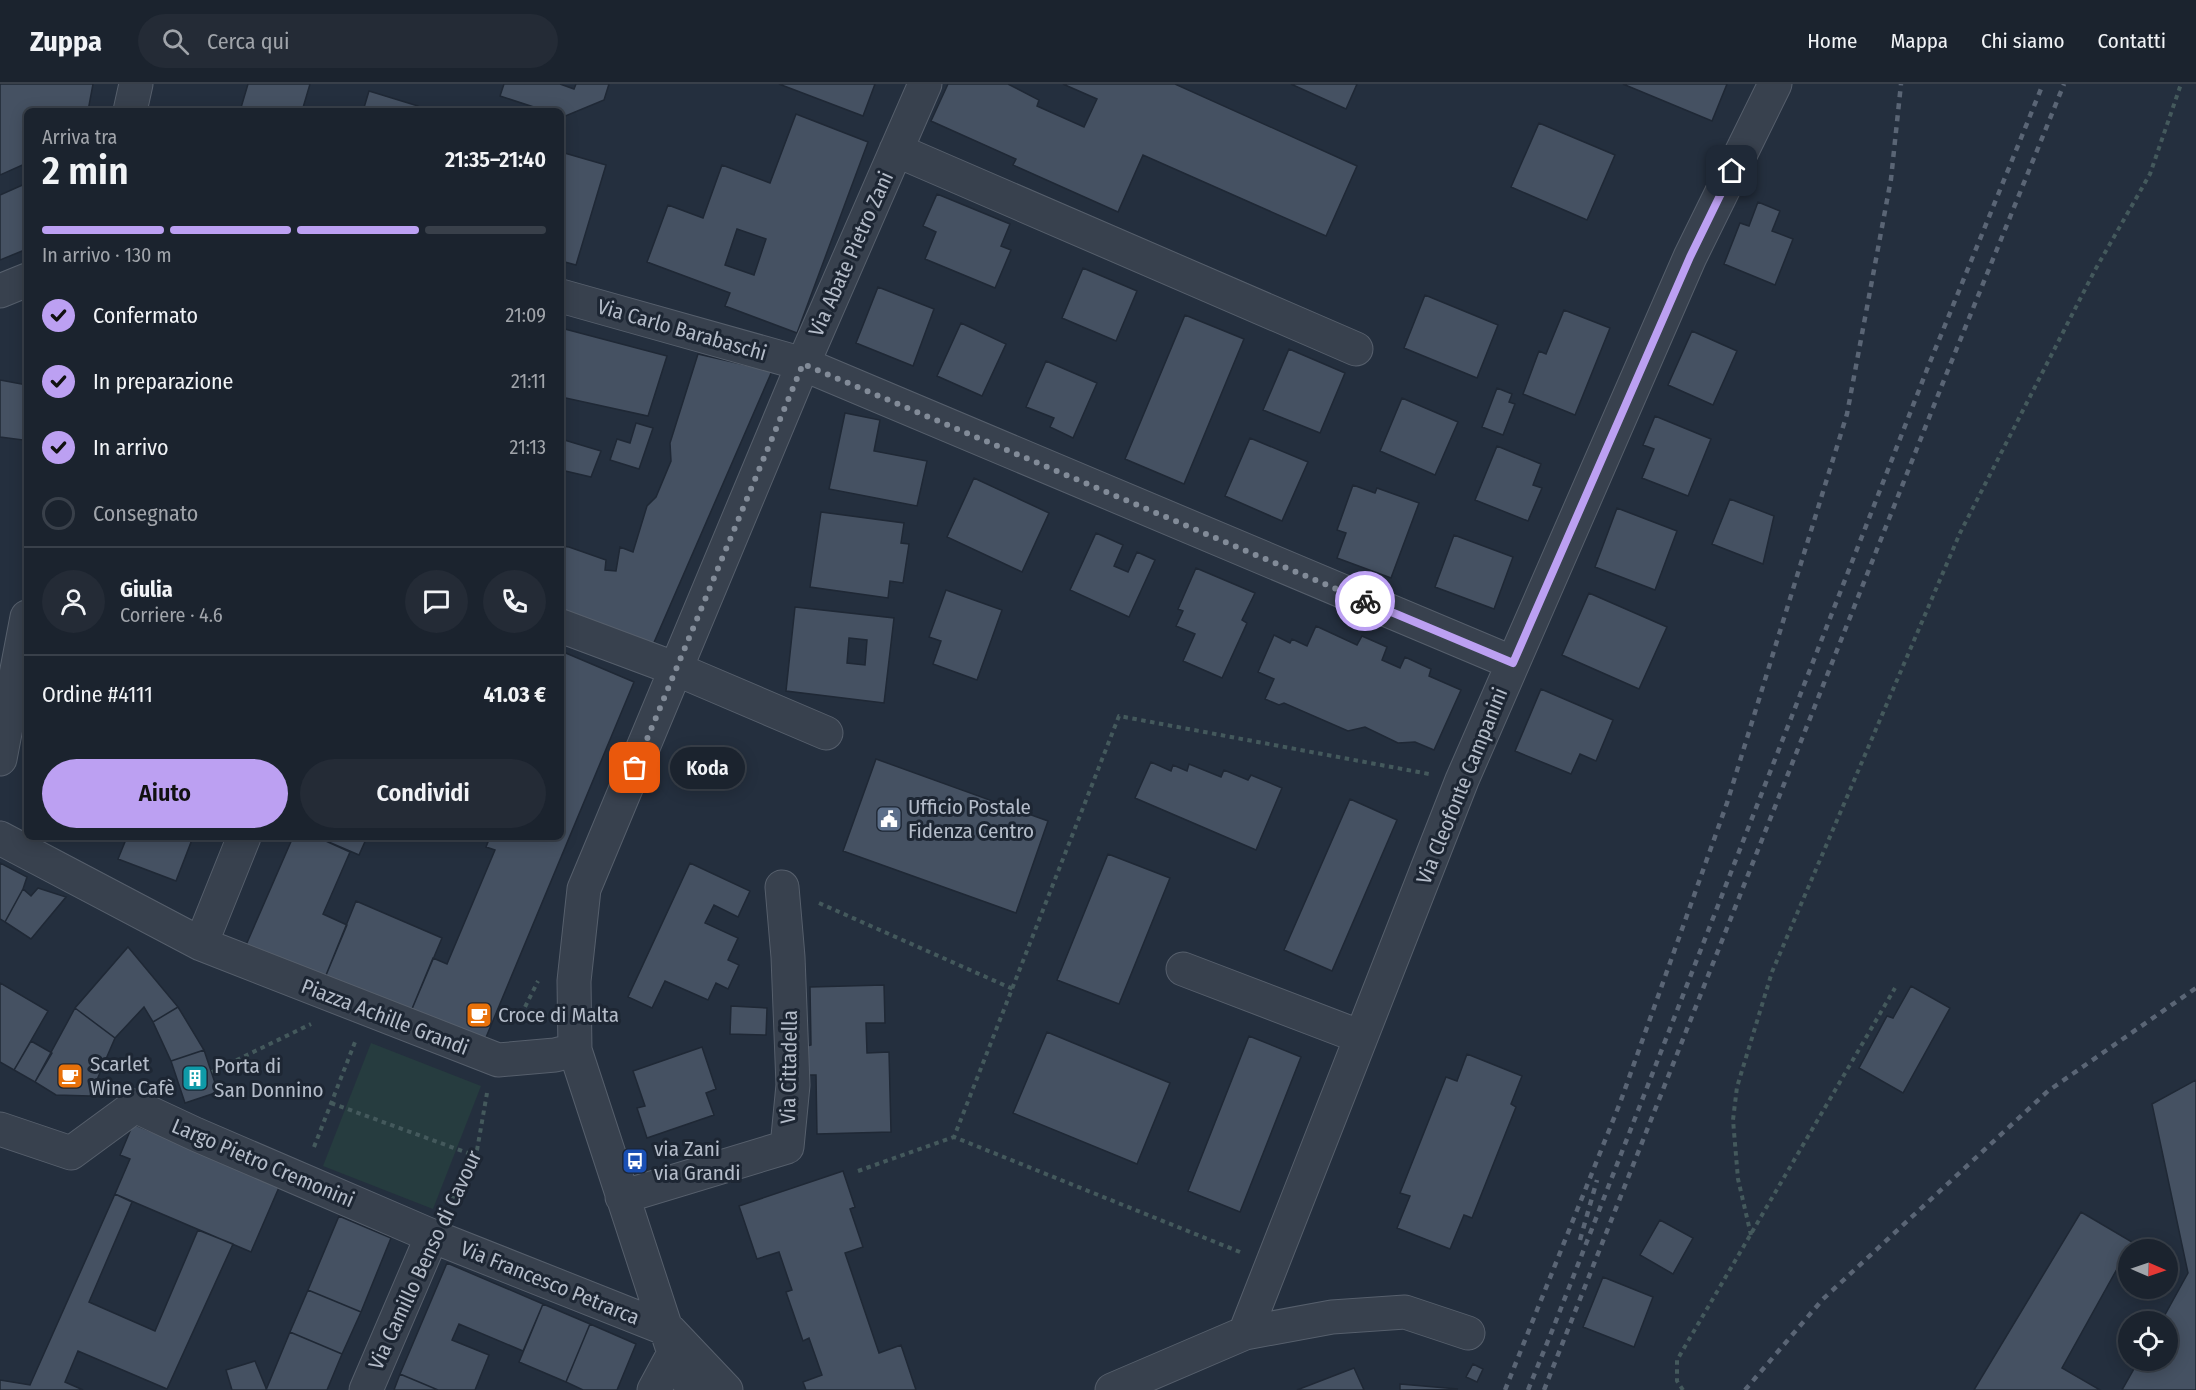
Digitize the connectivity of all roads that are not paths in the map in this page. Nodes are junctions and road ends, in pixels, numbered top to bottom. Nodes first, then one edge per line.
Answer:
1 (136, 84) edge
2 (925, 84) edge
3 (1775, 84) edge
4 (131, 108) edge
5 (896, 150) junction
6 (24, 281) edge
7 (0, 291) edge
8 (564, 297) edge
9 (1356, 349) dead end
10 (803, 364) junction
11 (564, 627) edge
12 (24, 633) edge
13 (1513, 663) junction
14 (676, 669) junction
15 (826, 733) dead end
16 (0, 759) edge
17 (0, 838) edge
18 (243, 840) edge
19 (782, 887) road end
20 (201, 944) junction
21 (1183, 969) dead end
22 (1361, 1037) junction
23 (575, 1050) junction
24 (0, 1128) edge
25 (622, 1197) junction
26 (432, 1236) junction
27 (1245, 1333) junction
28 (1468, 1333) dead end
29 (671, 1342) junction
30 (366, 1390) edge
31 (654, 1390) edge
32 (693, 1390) edge
33 (726, 1390) edge
34 (1112, 1390) edge

1 - 4 street
2 - 5 street, Via Abate Pietro Zani
3 - 13 street, Via Cleofonte Campanini
5 - 9 street
5 - 10 street, Via Abate Pietro Zani
6 - 7 street
8 - 10 street, Via Carlo Barabaschi
10 - 13 street, Via Carlo Barabaschi
10 - 14 street, Via Abate Pietro Zani
11 - 14 street
12 - 16 street
13 - 22 street, Via Cleofonte Campanini
14 - 15 street
14 - 23 street, Via Abate Pietro Zani
17 - 20 street, Piazza Achille Grandi
18 - 20 street
19 - 25 street, Via Cittadella
20 - 23 street, Piazza Achille Grandi
21 - 22 street
22 - 27 street, Via Cleofonte Campanini
23 - 25 street, Via Abate Pietro Zani
24 - 26 street, Largo Pietro Cremonini
25 - 29 street, Via Abate Pietro Zani
26 - 29 street, Via Francesco Petrarca
26 - 30 street, Via Camillo Benso di Cavour
27 - 28 street
27 - 34 street
29 - 31 street
29 - 32 street, Via Abate Pietro Zani
29 - 33 street

